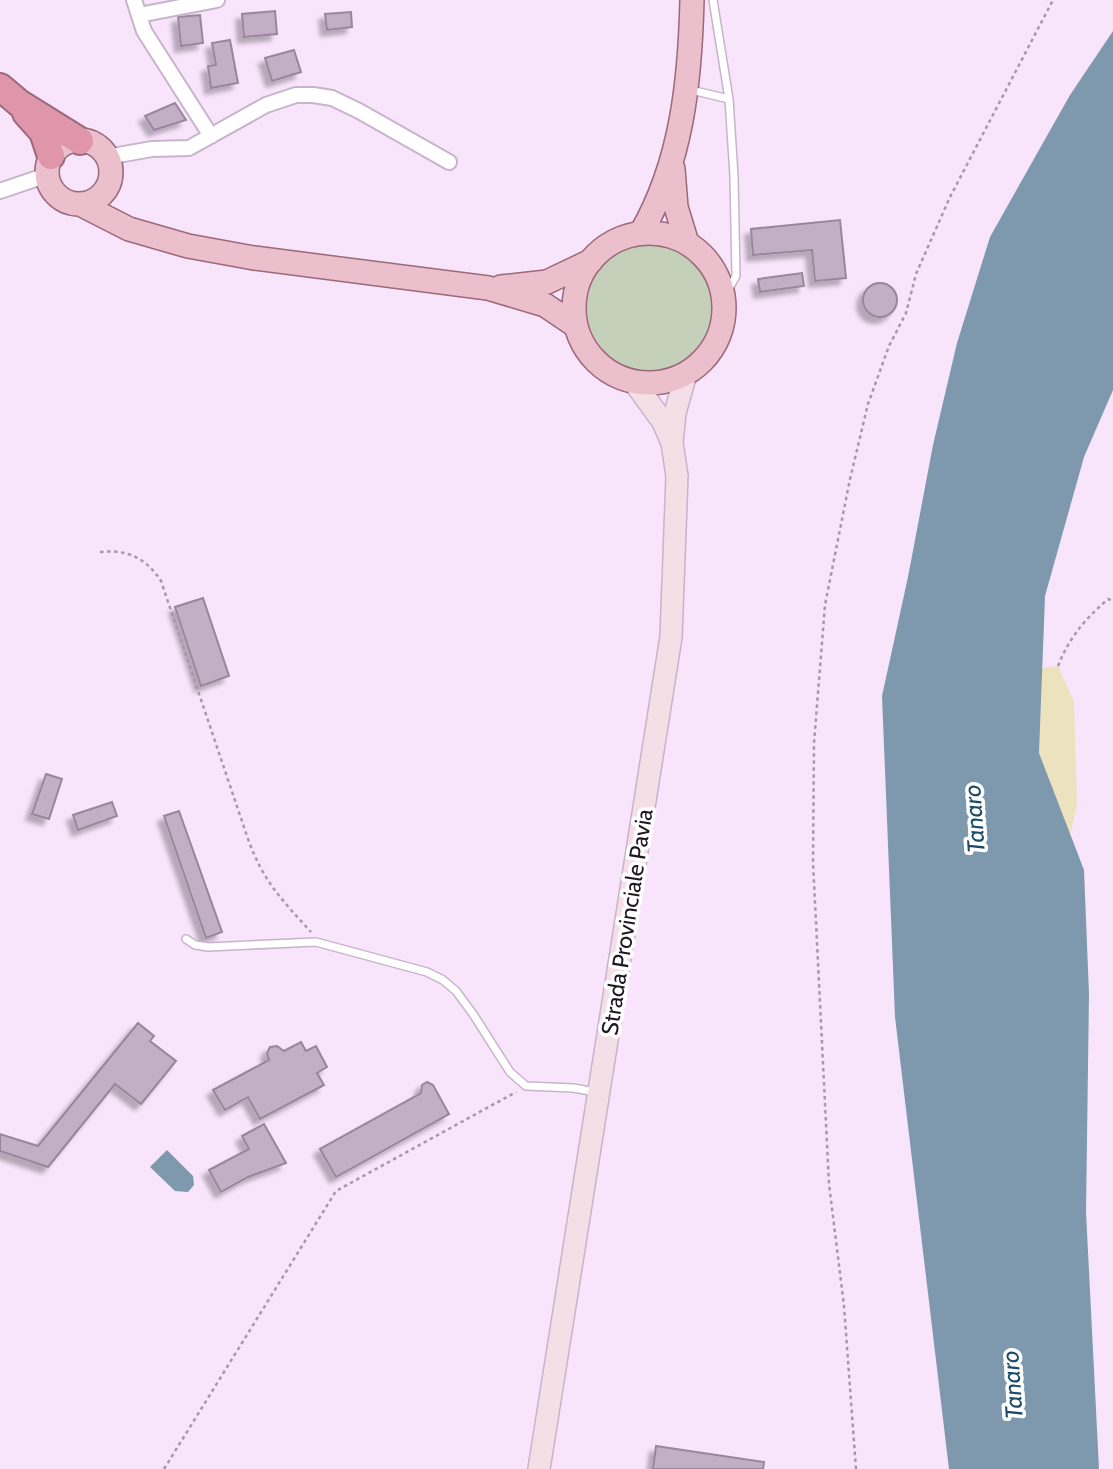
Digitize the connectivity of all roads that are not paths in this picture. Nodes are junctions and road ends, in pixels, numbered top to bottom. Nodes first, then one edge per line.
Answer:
1 (134, 0) edge
2 (217, 0) edge
3 (692, 0) edge
4 (713, 0) edge
5 (139, 15) junction
6 (687, 89) junction
7 (9, 95) edge
8 (729, 99) junction
9 (211, 136) junction
10 (80, 141) junction
11 (107, 157) junction
12 (449, 162) dead end
13 (673, 162) junction
14 (49, 166) junction
15 (107, 188) junction
16 (0, 191) edge
17 (80, 205) junction
18 (641, 233) junction
19 (156, 236) junction
20 (687, 243) junction
21 (591, 261) junction
22 (488, 288) junction
23 (724, 297) junction
24 (576, 326) junction
25 (687, 374) junction
26 (634, 382) junction
27 (672, 443) junction
28 (315, 937) road end
29 (186, 939) dead end
30 (334, 945) junction
31 (600, 1093) junction
32 (540, 1469) edge

1 - 5 street
2 - 5 street
3 - 6 main road
4 - 8 lane
5 - 9 street
6 - 8 lane
6 - 13 main road
7 - 10 highway
7 - 14 highway
8 - 23 lane
9 - 11 street
9 - 12 street
10 - 11 main road
10 - 14 main road
11 - 15 main road
13 - 18 main road
13 - 20 main road
14 - 16 street
14 - 17 main road
15 - 17 main road
15 - 19 main road
17 - 19 main road
18 - 20 main road
18 - 21 main road
19 - 22 main road
20 - 23 main road
21 - 22 main road
21 - 24 main road
22 - 24 main road
23 - 25 main road
24 - 26 main road
25 - 26 main road
25 - 27 main road, Strada Provinciale Pavia
26 - 27 main road
27 - 31 main road, Strada Provinciale Pavia
28 - 30 lane
29 - 30 lane
30 - 31 lane
31 - 32 main road, Strada Provinciale Pavia

